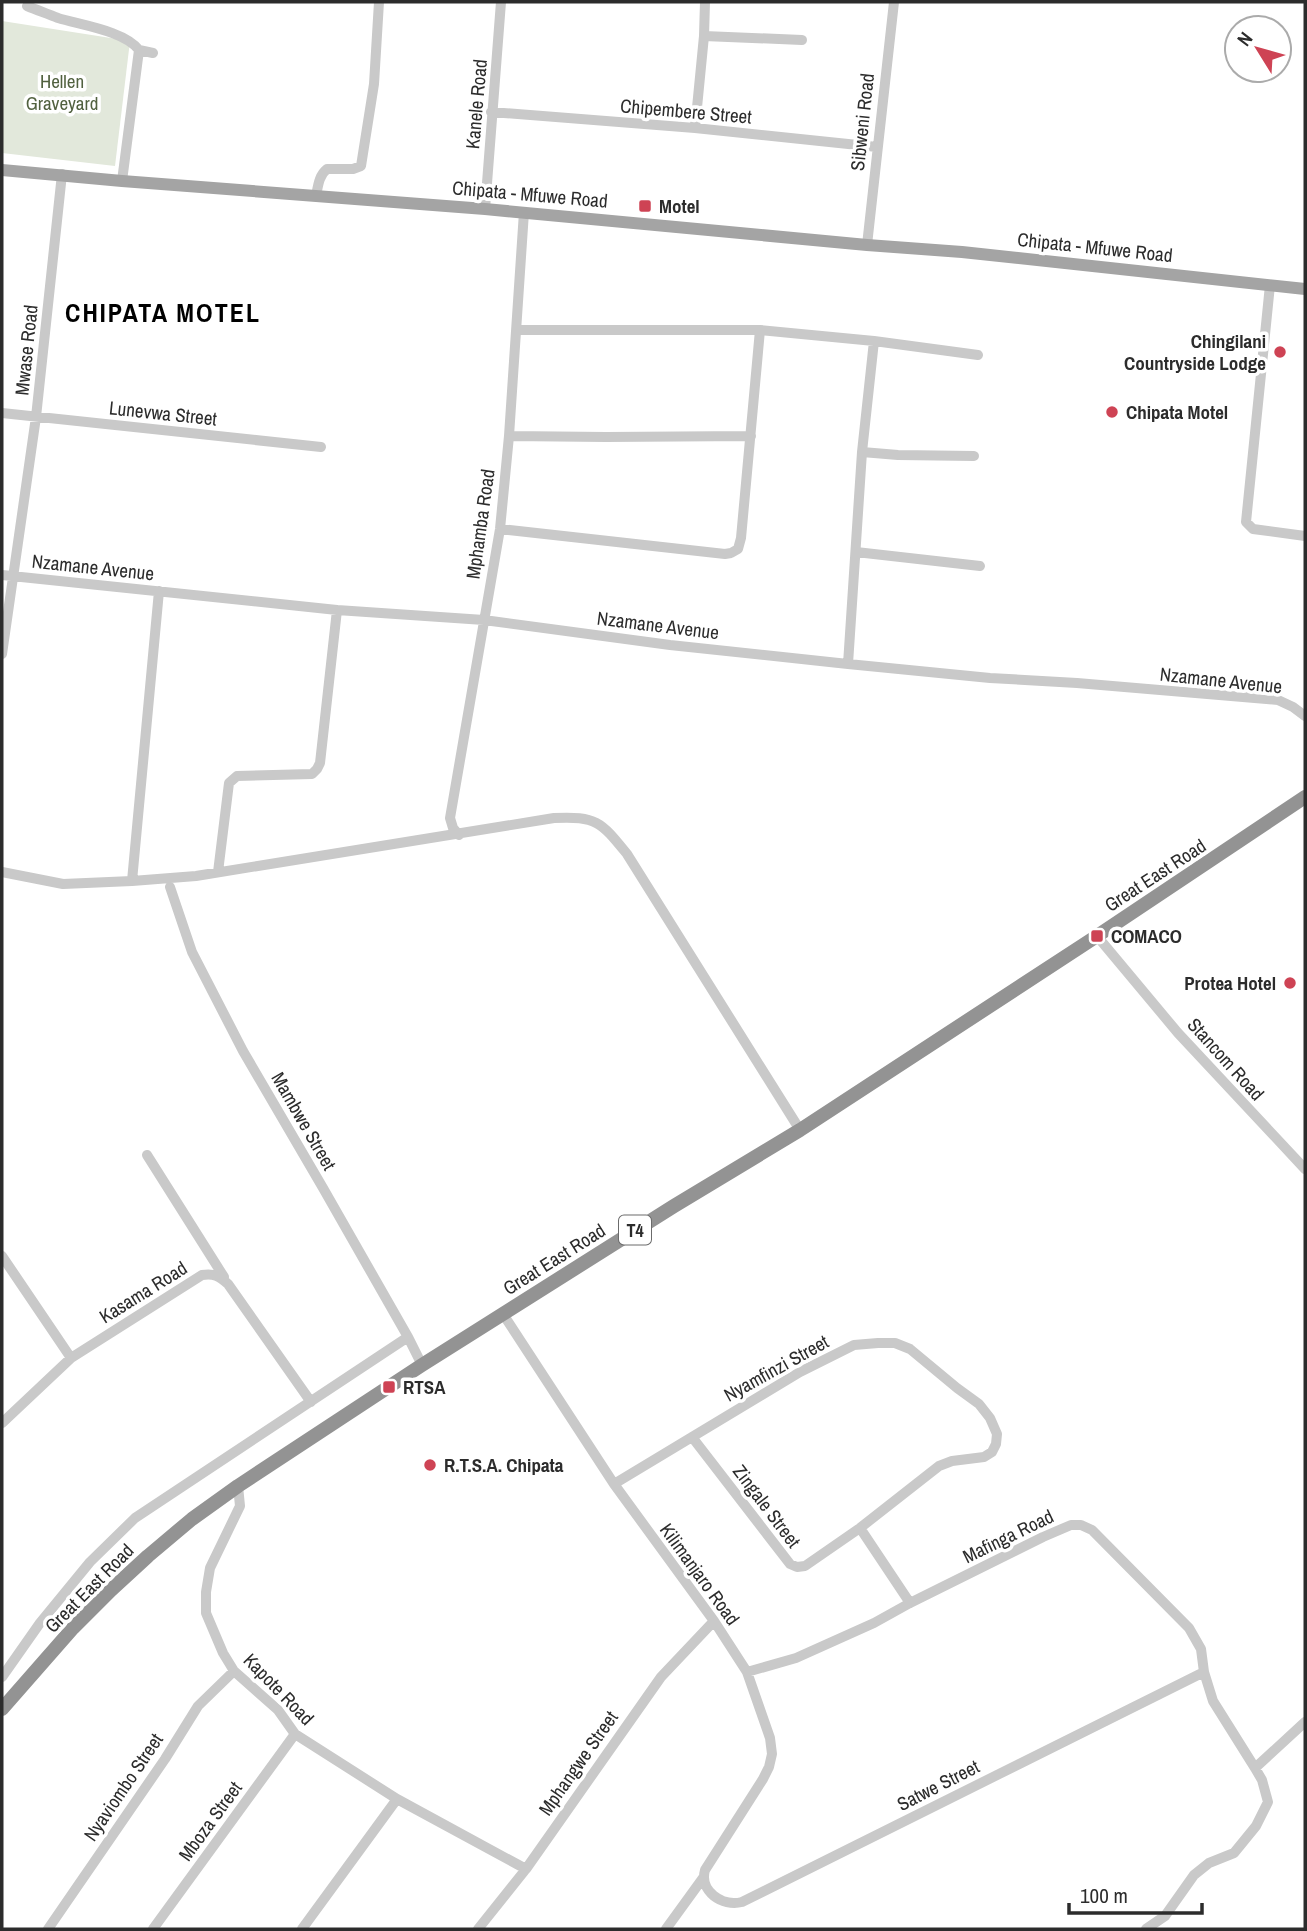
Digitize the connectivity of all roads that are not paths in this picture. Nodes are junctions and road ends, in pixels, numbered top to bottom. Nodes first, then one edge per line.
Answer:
1 (379, 2) edge
2 (501, 2) edge
3 (705, 2) edge
4 (894, 2) edge
5 (27, 6) dead end
6 (704, 36) junction
7 (802, 40) dead end
8 (139, 50) junction
9 (153, 53) dead end
10 (491, 112) junction
11 (695, 128) junction
12 (877, 147) junction
13 (2, 170) edge
14 (62, 174) junction
15 (122, 181) junction
16 (316, 196) junction
17 (485, 209) junction
18 (524, 212) junction
19 (867, 245) junction
20 (1270, 285) junction
21 (1305, 289) edge
22 (517, 330) junction
23 (760, 330) junction
24 (874, 341) junction
25 (978, 355) dead end
26 (2, 413) edge
27 (36, 418) junction
28 (509, 436) junction
29 (751, 436) junction
30 (321, 447) dead end
31 (862, 452) junction
32 (974, 456) dead end
33 (500, 529) junction
34 (1305, 536) edge
35 (856, 552) junction
36 (980, 566) dead end
37 (2, 575) edge
38 (14, 576) junction
39 (159, 592) junction
40 (337, 610) junction
41 (484, 620) junction
42 (2, 654) edge
43 (848, 664) junction
44 (1305, 716) edge
45 (1305, 797) edge
46 (459, 835) junction
47 (2, 872) edge
48 (218, 872) junction
49 (132, 881) junction
50 (170, 887) dead end
51 (1097, 936) junction
52 (800, 1129) junction
53 (147, 1155) dead end
54 (1305, 1169) edge
55 (2, 1256) edge
56 (228, 1284) junction
57 (503, 1314) junction
58 (408, 1337) junction
59 (71, 1358) junction
60 (422, 1366) junction
61 (311, 1402) junction
62 (2, 1423) edge
63 (692, 1437) junction
64 (614, 1484) junction
65 (238, 1486) junction
66 (860, 1528) junction
67 (910, 1603) junction
68 (714, 1622) junction
69 (234, 1671) junction
70 (747, 1672) junction
71 (1204, 1672) junction
72 (2, 1677) edge
73 (2, 1709) edge
74 (1305, 1722) edge
75 (295, 1734) junction
76 (1255, 1768) junction
77 (397, 1799) junction
78 (526, 1869) junction
79 (704, 1874) junction
80 (48, 1929) edge
81 (153, 1929) edge
82 (302, 1929) edge
83 (478, 1929) edge
84 (667, 1929) edge
85 (1146, 1929) edge

1 - 16 street
2 - 10 street, Kanele Road
3 - 6 street
4 - 12 street, Sibweni Road
5 - 8 street
6 - 7 street
6 - 11 street
8 - 9 street
8 - 15 street
10 - 11 street, Chipembere Street
10 - 17 street, Kanele Road
11 - 12 street, Chipembere Street
12 - 19 street, Sibweni Road
13 - 14 main road, Chipata - Mfuwe Road
14 - 15 main road, Chipata - Mfuwe Road
14 - 27 street, Mwase Road
15 - 16 main road, Chipata - Mfuwe Road
16 - 17 main road, Chipata - Mfuwe Road
17 - 18 main road, Chipata - Mfuwe Road
18 - 19 main road, Chipata - Mfuwe Road
18 - 22 street, Mphamba Road
19 - 20 main road, Chipata - Mfuwe Road
20 - 21 main road, Chipata - Mfuwe Road
20 - 34 street
22 - 23 street
22 - 28 street, Mphamba Road
23 - 24 street
23 - 29 street
24 - 25 street
24 - 31 street
26 - 27 street, Lunevwa Street
27 - 30 street, Lunevwa Street
27 - 38 street, Mwase Road
28 - 29 street
28 - 33 street, Mphamba Road
29 - 33 street
31 - 32 street
31 - 35 street
33 - 41 street, Mphamba Road
35 - 36 street
35 - 43 street
37 - 38 street, Nzamane Avenue
38 - 39 street, Nzamane Avenue
38 - 42 street, Mwase Road
39 - 40 street, Nzamane Avenue
39 - 49 street
40 - 41 street, Nzamane Avenue
40 - 48 street
41 - 43 street, Nzamane Avenue
41 - 46 street, Mphamba Road
43 - 44 street, Nzamane Avenue
45 - 51 highway, Great East Road / T4
46 - 48 street
46 - 52 street
47 - 49 street
48 - 49 street
50 - 58 street, Mambwe Street
51 - 52 highway, Great East Road / T4
51 - 54 street, Stancom Road
52 - 57 highway, Great East Road / T4
53 - 56 street
55 - 59 street
56 - 59 street, Kasama Road
56 - 61 street
57 - 60 highway, Great East Road / T4
57 - 64 street, Kilimanjaro Road
58 - 60 street, Mambwe Street
58 - 61 street
59 - 62 street, Kasama Road
60 - 65 highway, Great East Road / T4
61 - 72 street
63 - 64 street, Nyamfinzi Street
63 - 66 street, Zingale Street
63 - 66 street, Nyamfinzi Street
64 - 68 street, Kilimanjaro Road
65 - 69 street, Kapote Road
65 - 73 highway, Great East Road / T4
66 - 67 street
67 - 70 street, Mafinga Road
67 - 71 street, Mafinga Road
68 - 70 street, Kilimanjaro Road
68 - 78 street, Mphangwe Street
69 - 75 street, Kapote Road
69 - 80 street, Nyaviombo Street
70 - 79 street, Kilimanjaro Road
71 - 76 street, Mafinga Road
71 - 79 street, Satwe Street
74 - 76 street
75 - 77 street, Kapote Road
75 - 81 street, Mboza Street
76 - 85 street, Mafinga Road
77 - 78 street, Kapote Road
77 - 82 street
78 - 83 street, Mphangwe Street
79 - 84 street, Kilimanjaro Road

